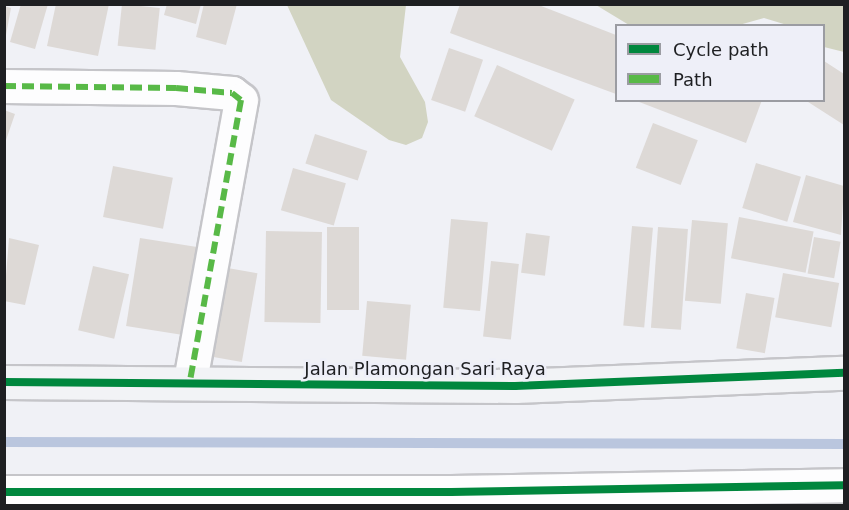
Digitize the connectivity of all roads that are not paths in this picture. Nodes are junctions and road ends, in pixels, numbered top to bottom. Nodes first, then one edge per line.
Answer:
1 (4, 86) edge
2 (844, 373) edge
3 (190, 381) junction
4 (4, 382) edge
5 (844, 485) edge
6 (4, 492) edge

1 - 3 street
2 - 3 street, Jalan Plamongan Sari Raya
3 - 4 street, Jalan Plamongan Sari Raya
5 - 6 street

